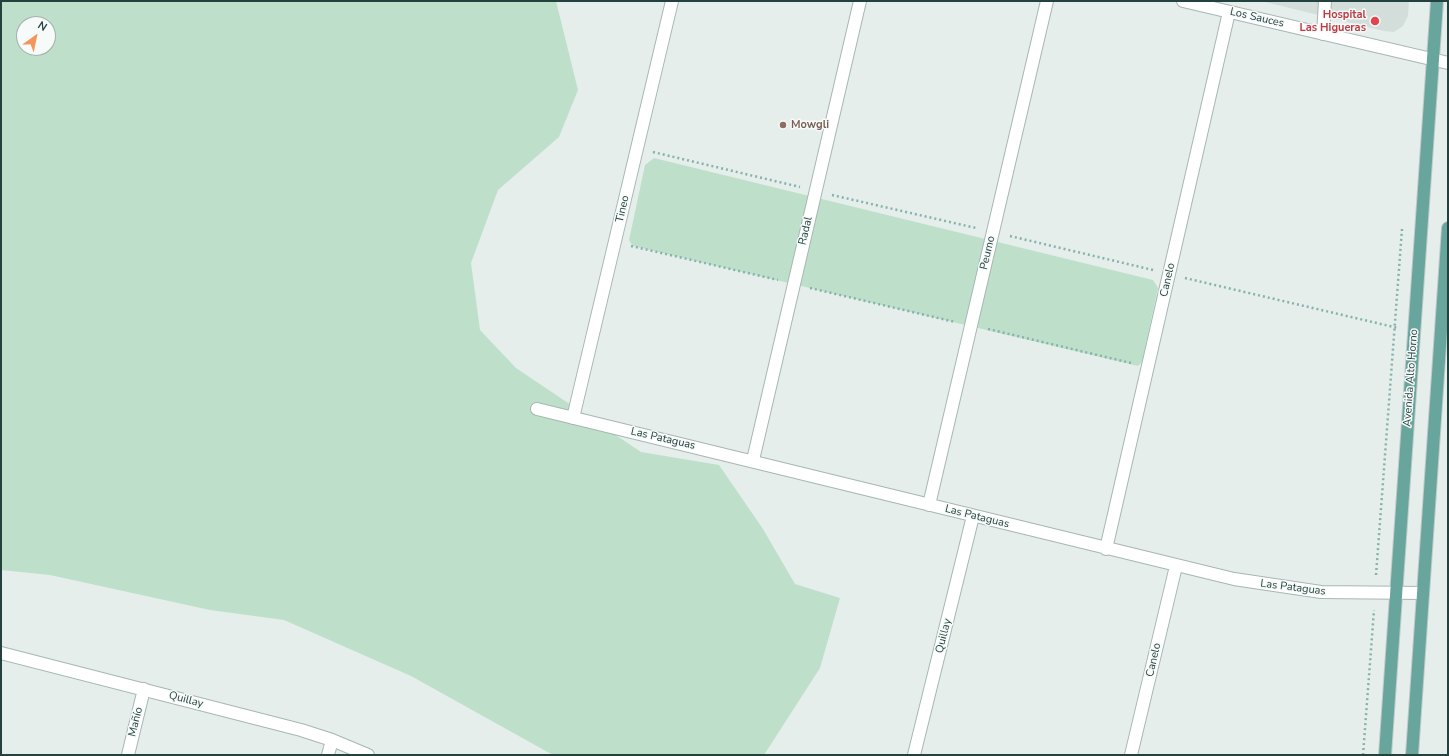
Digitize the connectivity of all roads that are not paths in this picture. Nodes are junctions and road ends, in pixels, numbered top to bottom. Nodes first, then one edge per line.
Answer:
1 (672, 1) edge
2 (860, 1) edge
3 (1047, 1) edge
4 (1183, 1) edge
5 (1325, 1) edge
6 (1438, 1) edge
7 (1229, 12) junction
8 (1323, 34) junction
9 (1434, 60) junction
10 (1448, 63) edge
11 (1448, 228) edge
12 (1445, 321) edge
13 (1444, 361) edge
14 (537, 409) dead end
15 (573, 418) junction
16 (753, 460) junction
17 (929, 505) junction
18 (973, 516) junction
19 (1106, 549) junction
20 (1176, 566) junction
21 (1423, 593) junction
22 (1397, 594) junction
23 (1, 653) edge
24 (144, 689) junction
25 (332, 740) junction
26 (128, 755) edge
27 (328, 755) edge
28 (368, 755) edge
29 (914, 755) edge
30 (1132, 755) edge
31 (1385, 755) edge
32 (1412, 755) edge

1 - 15 street, Tineo
2 - 16 street, Radal
3 - 17 street, Peumo
4 - 7 street, Los Sauces
5 - 8 street
6 - 9 main road, Avenida Alto Horno
7 - 8 street, Los Sauces
7 - 19 street, Canelo
8 - 9 street, Los Sauces
9 - 10 street, Los Sauces
9 - 22 main road, Avenida Alto Horno
11 - 12 main road
12 - 13 main road
13 - 21 main road
14 - 15 street, Las Pataguas
15 - 16 street, Las Pataguas
16 - 17 street, Las Pataguas
17 - 18 street, Las Pataguas
18 - 19 street, Las Pataguas
18 - 29 street, Quillay
19 - 20 street, Las Pataguas
20 - 22 street, Las Pataguas
20 - 30 street, Canelo
21 - 22 street, Las Pataguas
21 - 32 main road
22 - 31 main road, Avenida Alto Horno
23 - 24 street, Quillay
24 - 25 street, Quillay
24 - 26 street, Mañío
25 - 27 street
25 - 28 street, Quillay

